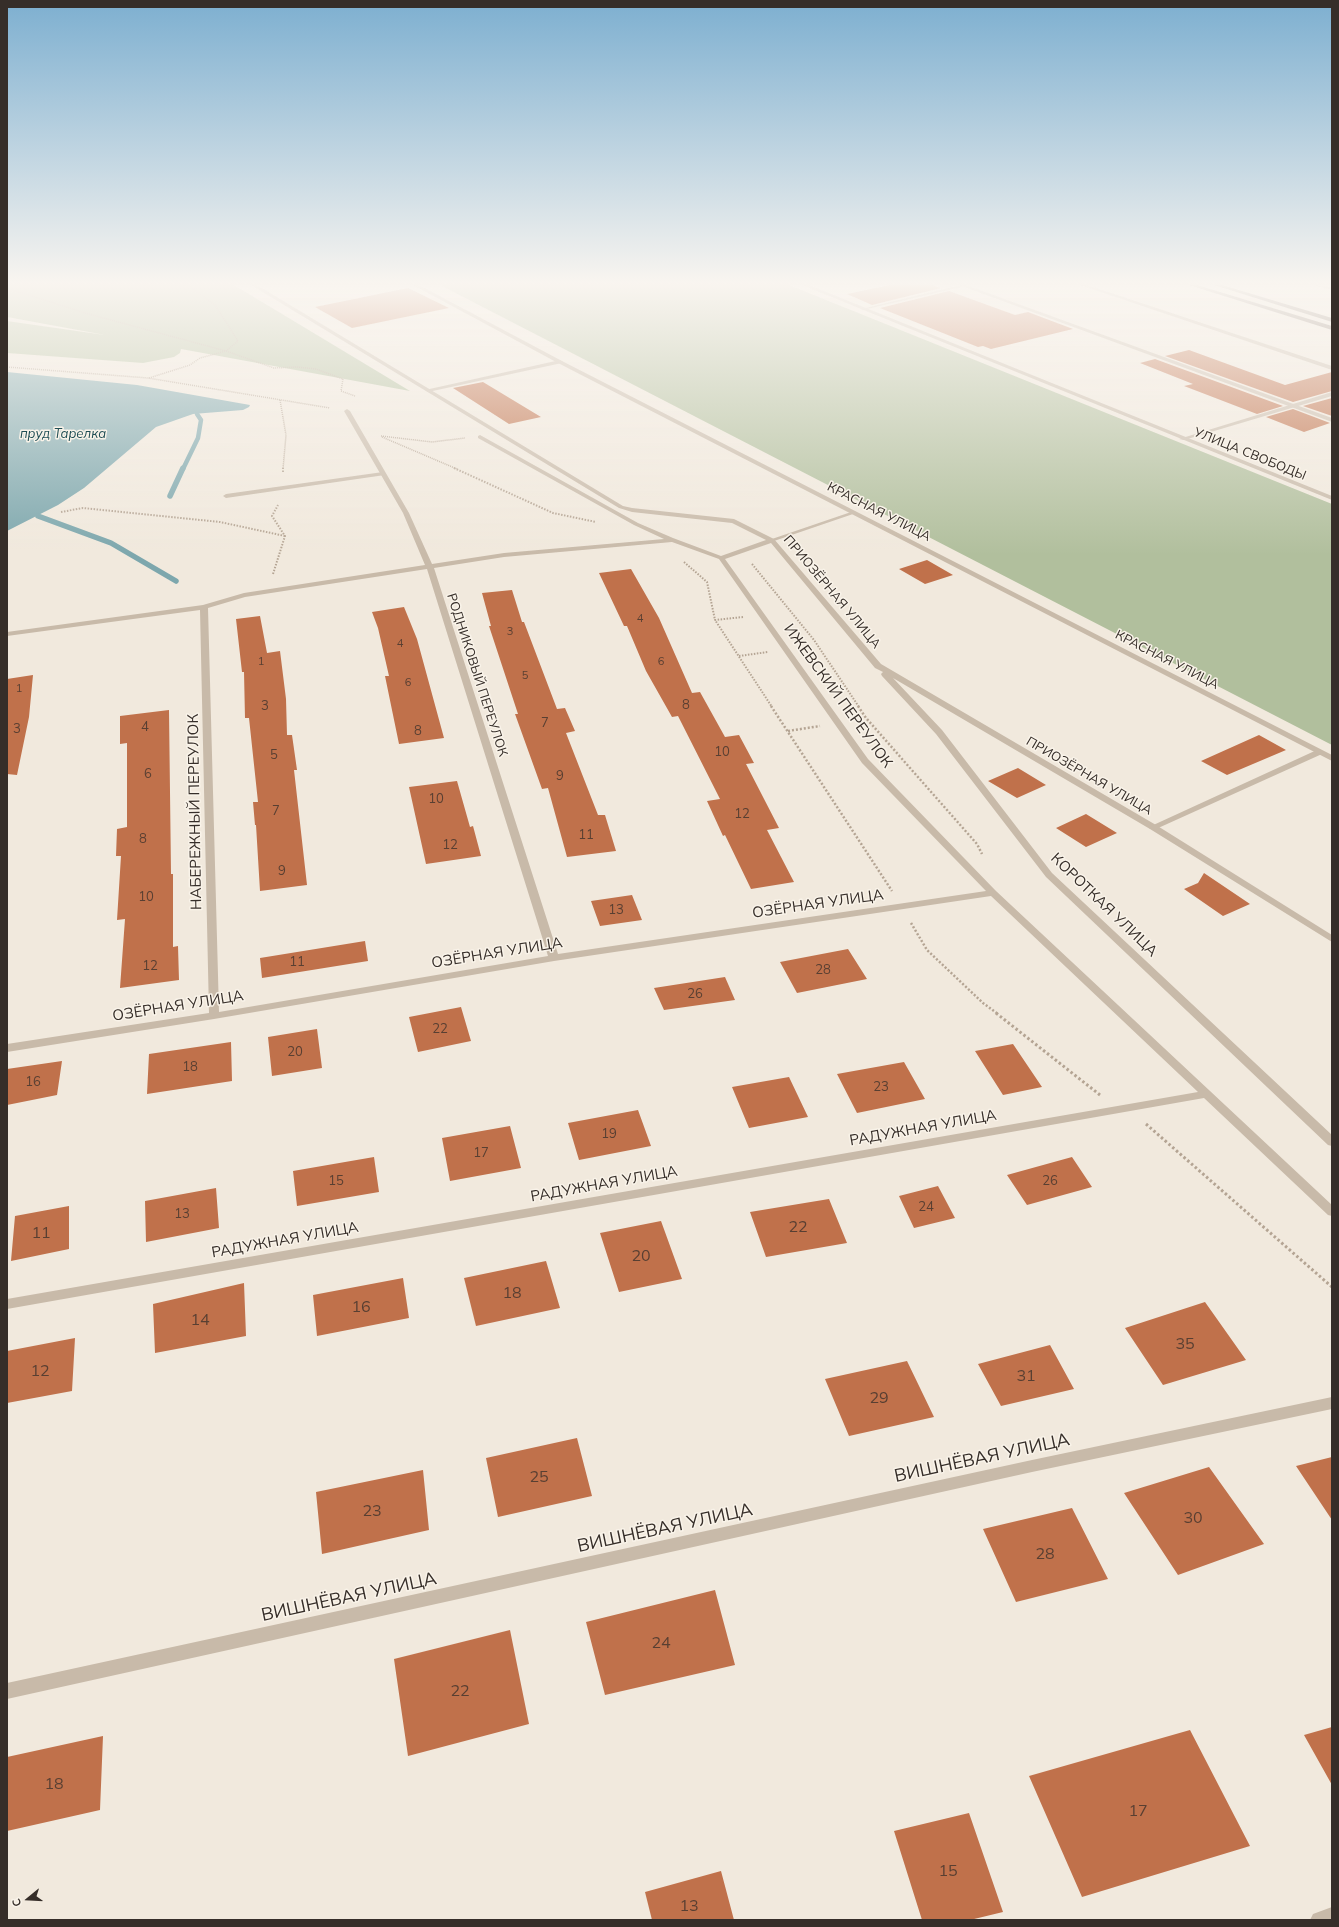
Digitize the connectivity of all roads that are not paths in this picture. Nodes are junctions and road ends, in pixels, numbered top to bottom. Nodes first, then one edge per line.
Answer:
1 (403, 375) edge
2 (499, 375) edge
3 (585, 375) edge
4 (1025, 375) edge
5 (1209, 375) edge
6 (428, 390) junction
7 (1332, 394) edge
8 (1294, 406) junction
9 (347, 411) road end
10 (1332, 420) edge
11 (496, 431) junction
12 (1182, 439) junction
13 (383, 474) junction
14 (226, 496) dead end
15 (1332, 498) edge
16 (853, 513) junction
17 (673, 540) junction
18 (772, 540) junction
19 (721, 558) junction
20 (429, 566) junction
21 (204, 607) junction
22 (7, 634) edge
23 (878, 666) junction
24 (1319, 752) junction
25 (1332, 758) edge
26 (1153, 827) junction
27 (993, 893) junction
28 (1332, 939) edge
29 (554, 958) junction
30 (214, 1016) junction
31 (7, 1048) edge
32 (1207, 1094) junction
33 (1332, 1142) edge
34 (1332, 1212) edge
35 (7, 1304) edge
36 (1332, 1403) edge
37 (7, 1692) edge
38 (1332, 1916) edge
39 (1319, 1920) edge

1 - 6 street, ПРИОЗЁРНАЯ УЛИЦА
2 - 6 street
3 - 16 street, КРАСНАЯ УЛИЦА
4 - 12 street, УЛИЦА СВОБОДЫ
5 - 8 street
6 - 11 street, ПРИОЗЁРНАЯ УЛИЦА
7 - 8 street
8 - 10 street
8 - 12 street
9 - 13 street, РОДНИКОВЫЙ ПЕРЕУЛОК
11 - 17 street
11 - 18 street, ПРИОЗЁРНАЯ УЛИЦА
12 - 15 street, УЛИЦА СВОБОДЫ
13 - 14 street
13 - 20 street, РОДНИКОВЫЙ ПЕРЕУЛОК
16 - 18 street
16 - 24 street, КРАСНАЯ УЛИЦА
17 - 19 street
17 - 20 street
18 - 19 street
18 - 23 street, ПРИОЗЁРНАЯ УЛИЦА
19 - 27 street, ИЖЕВСКИЙ ПЕРЕУЛОК
20 - 21 street
20 - 29 street, РОДНИКОВЫЙ ПЕРЕУЛОК
21 - 22 street
21 - 30 street, НАБЕРЕЖНЫЙ ПЕРЕУЛОК
23 - 26 street, ПРИОЗЁРНАЯ УЛИЦА
23 - 33 street, КОРОТКАЯ УЛИЦА
24 - 25 street, КРАСНАЯ УЛИЦА
24 - 26 street
26 - 28 street, ПРИОЗЁРНАЯ УЛИЦА
27 - 29 street, ОЗЁРНАЯ УЛИЦА
27 - 32 street, ИЖЕВСКИЙ ПЕРЕУЛОК
29 - 30 street, ОЗЁРНАЯ УЛИЦА
30 - 31 street, ОЗЁРНАЯ УЛИЦА
32 - 34 street, ИЖЕВСКИЙ ПЕРЕУЛОК
32 - 35 street, РАДУЖНАЯ УЛИЦА
36 - 37 street, ВИШНЁВАЯ УЛИЦА
38 - 39 street

